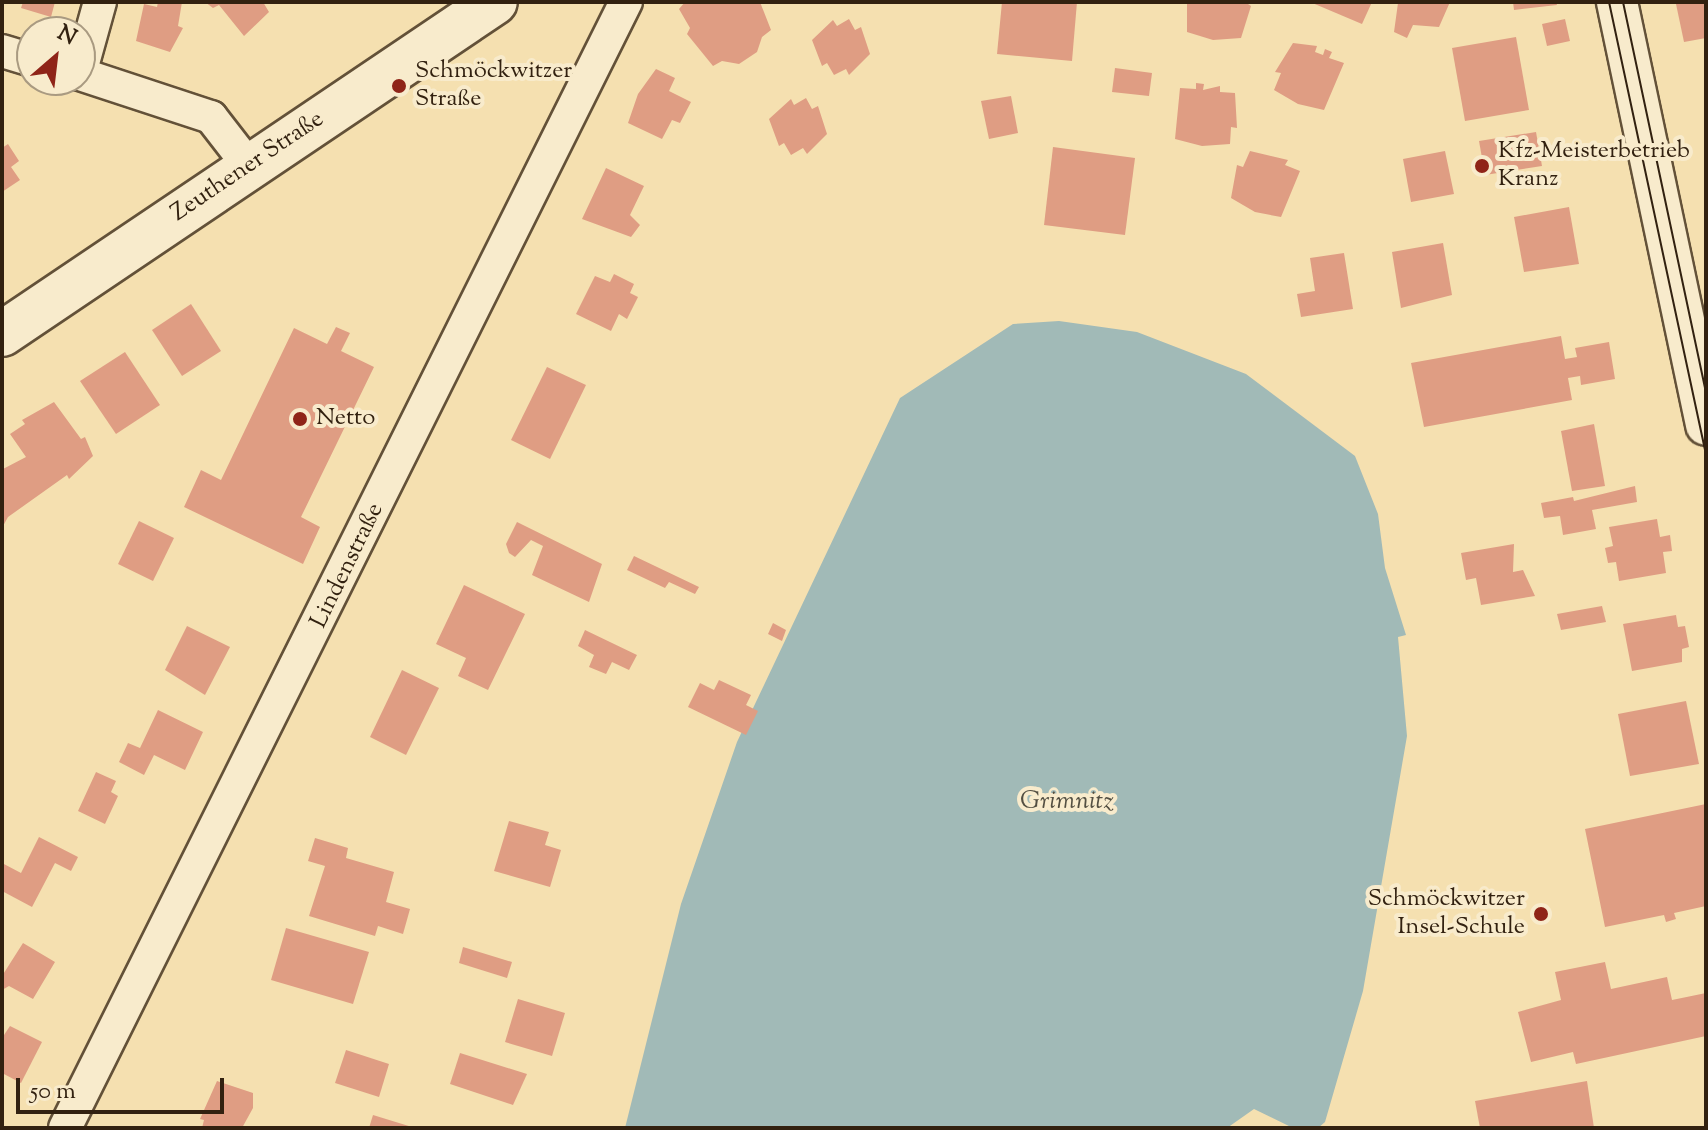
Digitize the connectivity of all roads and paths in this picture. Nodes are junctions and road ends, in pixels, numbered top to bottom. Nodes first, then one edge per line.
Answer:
1 (495, 2) edge
2 (626, 2) edge
3 (1617, 2) edge
4 (96, 79) edge
5 (249, 166) junction
6 (2, 334) edge
7 (1706, 425) edge
8 (65, 1128) edge

1 - 5 main road, Zeuthener Straße
2 - 8 street, Lindenstraße
3 - 7 street
4 - 5 street
5 - 6 main road, Zeuthener Straße

